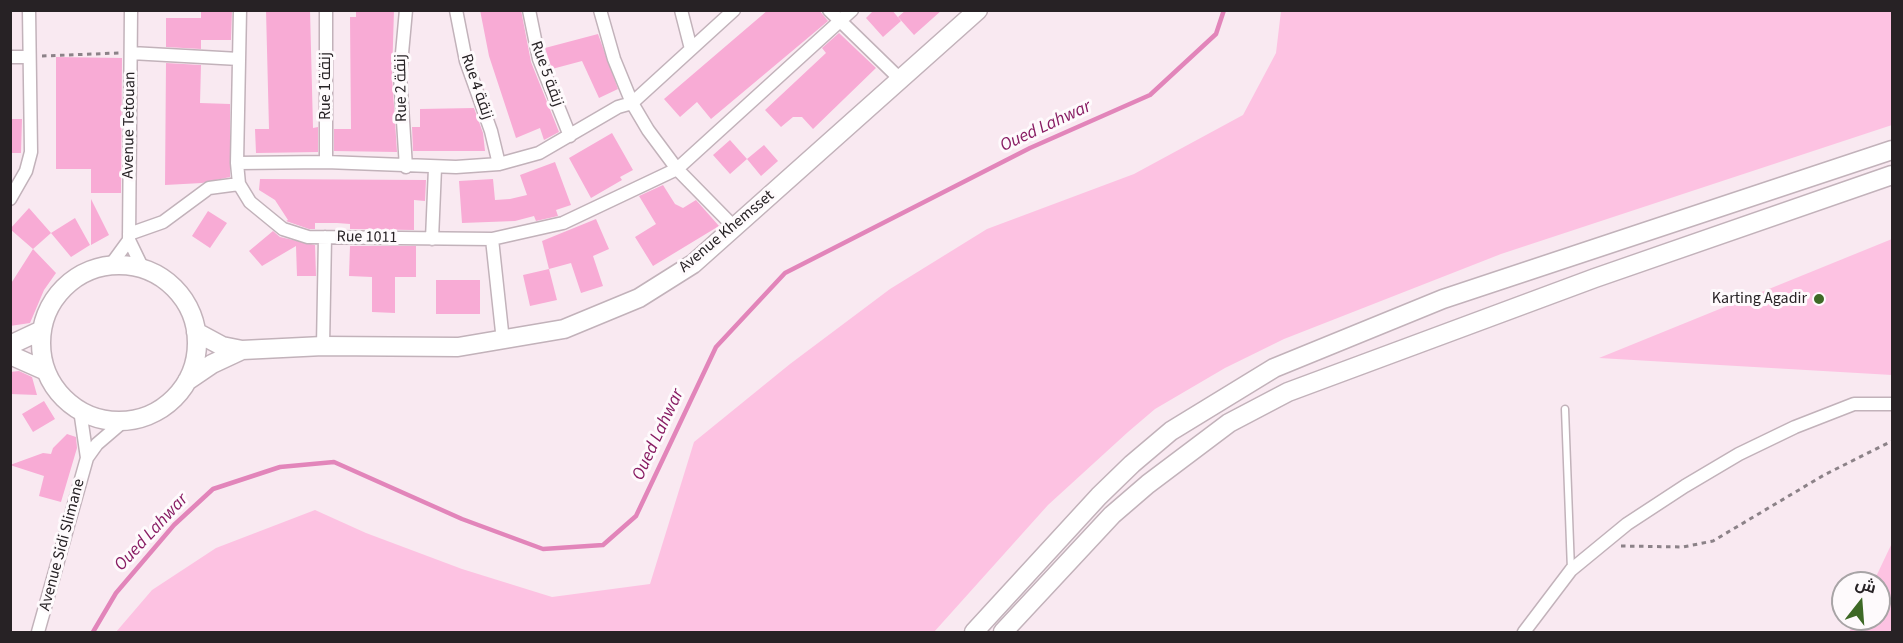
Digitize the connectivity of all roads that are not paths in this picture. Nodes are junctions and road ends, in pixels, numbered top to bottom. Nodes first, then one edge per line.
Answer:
1 (29, 10) edge
2 (131, 10) edge
3 (240, 10) edge
4 (326, 10) edge
5 (406, 10) edge
6 (456, 10) edge
7 (529, 10) edge
8 (600, 10) edge
9 (681, 10) edge
10 (734, 10) edge
11 (829, 10) edge
12 (852, 10) edge
13 (978, 10) edge
14 (840, 22) junction
15 (691, 49) junction
16 (131, 53) junction
17 (10, 57) edge
18 (28, 57) junction
19 (239, 59) junction
20 (901, 80) junction
21 (632, 103) junction
22 (570, 136) junction
23 (1893, 150) edge
24 (326, 162) junction
25 (237, 163) junction
26 (500, 164) junction
27 (406, 167) junction
28 (435, 168) junction
29 (677, 169) junction
30 (1893, 175) edge
31 (238, 184) junction
32 (10, 199) edge
33 (735, 228) junction
34 (129, 237) junction
35 (325, 237) junction
36 (432, 239) junction
37 (492, 239) junction
38 (110, 266) junction
39 (142, 269) junction
40 (42, 330) junction
41 (196, 332) junction
42 (503, 342) junction
43 (10, 345) edge
44 (323, 346) junction
45 (242, 350) junction
46 (10, 356) edge
47 (46, 371) junction
48 (186, 381) junction
49 (1893, 404) edge
50 (1565, 409) dead end
51 (80, 410) junction
52 (125, 420) junction
53 (87, 458) junction
54 (1571, 570) junction
55 (38, 633) edge
56 (974, 633) edge
57 (1002, 633) edge
58 (1524, 633) edge

1 - 18 street
2 - 16 street, Avenue Tetouan
3 - 19 street
4 - 24 street, Rue 1 زنقة
5 - 27 street, Rue 2 زنقة
6 - 26 street, Rue 4 زنقة
7 - 22 street, Rue 5 زنقة
8 - 21 street
9 - 15 street
10 - 15 street
11 - 14 street
12 - 14 street, Rue 1011
13 - 20 street, Avenue Khemsset
14 - 20 street
14 - 29 street, Rue 1011
15 - 21 street
16 - 19 street
16 - 34 street, Avenue Tetouan
17 - 18 street
18 - 32 street
19 - 25 street
20 - 33 street, Avenue Khemsset
21 - 22 street
21 - 29 street
22 - 26 street
23 - 56 street
24 - 25 street
24 - 27 street
25 - 31 street
26 - 28 street
27 - 28 street
28 - 36 street
29 - 33 street
29 - 37 street, Rue 1011
30 - 57 street
31 - 34 street
31 - 35 street, Rue 1011
33 - 42 street, Avenue Khemsset
34 - 38 street
34 - 39 street, Avenue Tetouan
35 - 36 street, Rue 1011
35 - 44 street
36 - 37 street, Rue 1011
37 - 42 street
38 - 39 street
38 - 40 street
39 - 41 street
40 - 43 street
40 - 47 street
41 - 45 street, Avenue Khemsset
41 - 48 street
42 - 44 street, Avenue Khemsset
44 - 45 street, Avenue Khemsset
45 - 48 street, Avenue Khemsset
46 - 47 street
47 - 51 street
48 - 52 street
49 - 54 street
50 - 54 lane
51 - 52 street
51 - 53 street, Avenue Sidi Slimane
52 - 53 street, Avenue Sidi Slimane
53 - 55 street, Avenue Sidi Slimane
54 - 58 street

